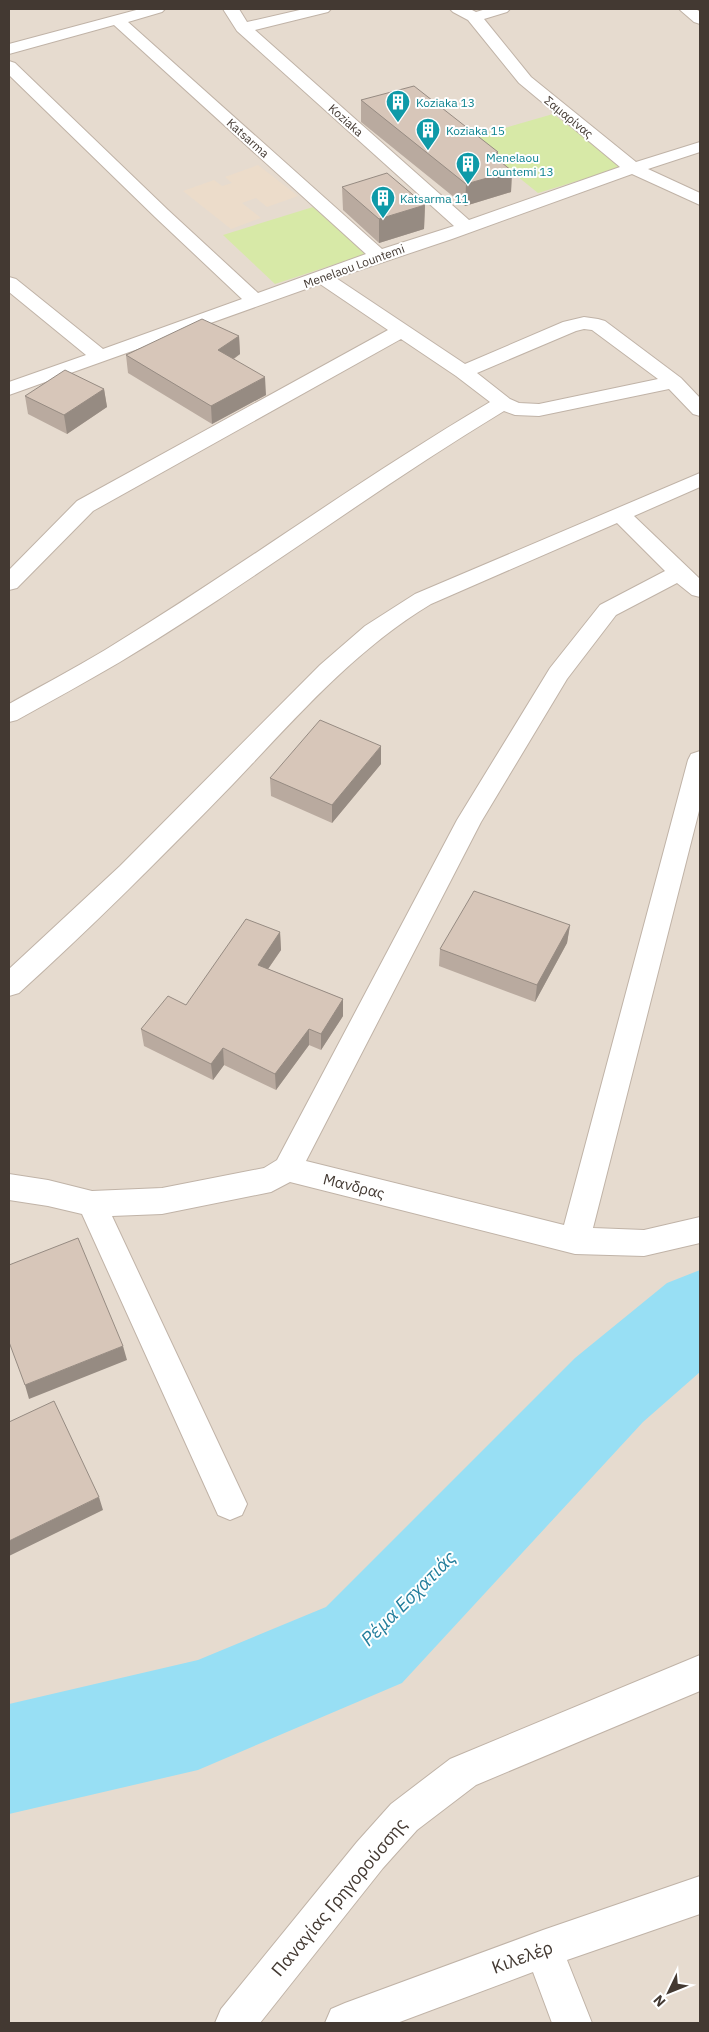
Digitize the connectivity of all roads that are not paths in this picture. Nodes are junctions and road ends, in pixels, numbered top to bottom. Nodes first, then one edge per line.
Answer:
1 (157, 9) edge
2 (231, 9) edge
3 (323, 9) edge
4 (458, 9) edge
5 (502, 9) edge
6 (686, 9) edge
7 (474, 17) junction
8 (700, 19) edge
9 (117, 20) junction
10 (243, 28) junction
11 (9, 49) edge
12 (9, 66) edge
13 (700, 147) edge
14 (633, 168) junction
15 (700, 200) edge
16 (466, 227) junction
17 (379, 256) junction
18 (323, 277) junction
19 (9, 283) edge
20 (255, 300) junction
21 (401, 331) junction
22 (100, 356) junction
23 (463, 372) junction
24 (674, 382) junction
25 (9, 389) edge
26 (503, 403) junction
27 (700, 410) edge
28 (700, 479) edge
29 (621, 515) junction
30 (679, 573) junction
31 (9, 583) edge
32 (700, 590) edge
33 (9, 714) edge
34 (700, 760) edge
35 (9, 985) edge
36 (287, 1169) junction
37 (9, 1187) edge
38 (92, 1204) junction
39 (700, 1230) edge
40 (575, 1241) junction
41 (230, 1504) dead end
42 (700, 1673) edge
43 (700, 1895) edge
44 (543, 1949) junction
45 (235, 2023) edge
46 (345, 2023) edge
47 (572, 2023) edge

1 - 9 street
2 - 10 street, Koziaka
3 - 10 street
4 - 7 street, Σαμαρίνας
5 - 7 street
6 - 8 street
7 - 14 street, Σαμαρίνας
9 - 11 street
9 - 17 street, Katsarma
10 - 16 street, Koziaka
12 - 20 street
13 - 14 street, Menelaou Lountemi
14 - 15 street, Σαμαρίνας
14 - 16 street, Menelaou Lountemi
16 - 17 street, Menelaou Lountemi
17 - 18 street, Menelaou Lountemi
18 - 20 street, Menelaou Lountemi
18 - 21 street
19 - 22 street
20 - 22 street, Menelaou Lountemi
21 - 23 street
21 - 31 street
22 - 25 street, Menelaou Lountemi
23 - 24 street
23 - 26 street
24 - 26 street
24 - 27 street
26 - 33 street
28 - 29 street
29 - 30 street
29 - 35 street
30 - 32 street
30 - 36 street
34 - 40 street
36 - 38 street
36 - 40 street, Μανδρας
37 - 38 street
38 - 41 street
39 - 40 street, Μανδρας
42 - 45 street, Παναγίας Γρηγορούσσης
43 - 44 street, Κιλελέρ
44 - 46 street, Κιλελέρ
44 - 47 street

